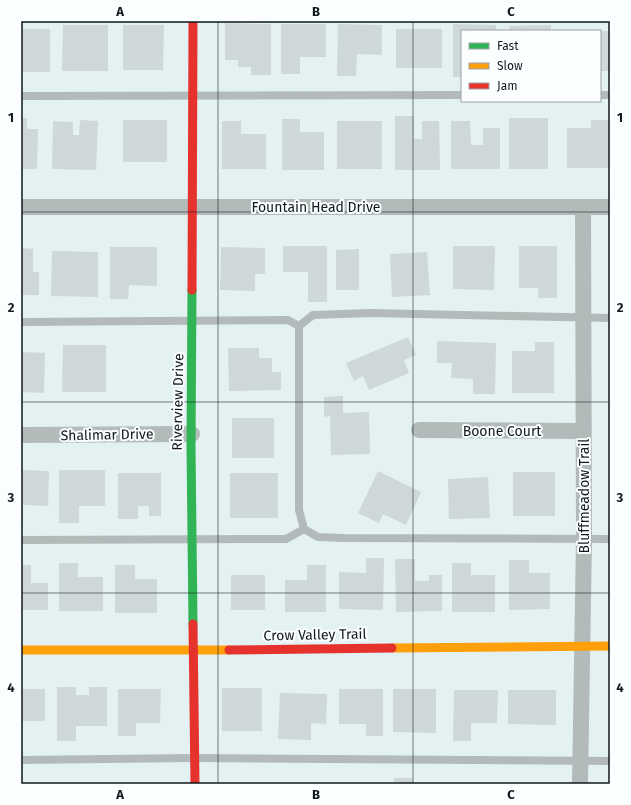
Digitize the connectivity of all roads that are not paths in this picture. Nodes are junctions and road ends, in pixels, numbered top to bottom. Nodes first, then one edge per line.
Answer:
1 (193, 21) edge
2 (461, 95) edge
3 (21, 96) edge
4 (193, 96) junction
5 (21, 207) edge
6 (193, 207) junction
7 (583, 208) junction
8 (610, 208) edge
9 (583, 318) junction
10 (610, 318) edge
11 (192, 321) junction
12 (21, 322) edge
13 (299, 326) junction
14 (419, 430) dead end
15 (584, 431) junction
16 (192, 434) junction
17 (21, 436) edge
18 (304, 529) junction
19 (193, 539) junction
20 (584, 539) junction
21 (610, 539) edge
22 (21, 540) edge
23 (583, 646) junction
24 (610, 646) edge
25 (21, 650) edge
26 (194, 650) junction
27 (194, 758) junction
28 (21, 760) edge
29 (580, 761) junction
30 (610, 761) edge
31 (195, 784) edge
32 (580, 784) edge

1 - 4 street, Riverview Drive
2 - 4 lane
3 - 4 lane
4 - 6 street, Riverview Drive
5 - 6 street, Fountain Head Drive
6 - 7 street, Fountain Head Drive
6 - 11 street, Riverview Drive
7 - 8 street, Fountain Head Drive
7 - 9 street, Bluffmeadow Trail
9 - 10 lane
9 - 13 lane
9 - 15 street, Bluffmeadow Trail
11 - 12 lane
11 - 13 lane
11 - 16 street, Riverview Drive
13 - 18 lane
14 - 15 street, Boone Court
15 - 20 street, Bluffmeadow Trail
16 - 17 street, Shalimar Drive
16 - 19 street, Riverview Drive
18 - 19 lane
18 - 20 lane
19 - 22 lane
19 - 26 street, Riverview Drive
20 - 21 lane
20 - 23 street, Bluffmeadow Trail
23 - 24 street, Crow Valley Trail
23 - 26 street, Crow Valley Trail
23 - 29 street, Bluffmeadow Trail
25 - 26 street, Crow Valley Trail
26 - 27 street, Riverview Drive
27 - 28 lane
27 - 29 lane
27 - 31 street, Riverview Drive
29 - 30 lane
29 - 32 street, Bluffmeadow Trail

